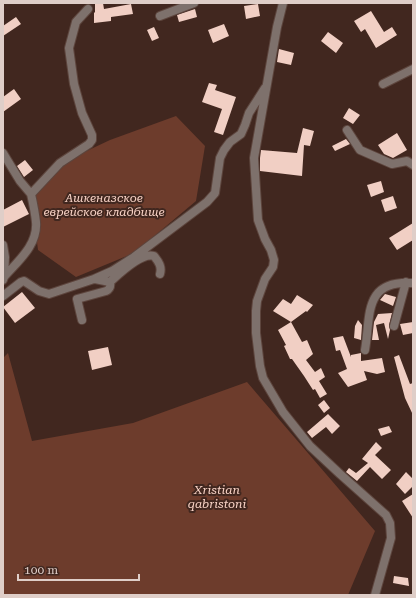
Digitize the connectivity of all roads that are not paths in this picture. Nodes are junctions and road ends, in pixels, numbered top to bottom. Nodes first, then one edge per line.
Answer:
1 (194, 3) edge
2 (283, 3) edge
3 (88, 9) dead end
4 (160, 16) dead end
5 (413, 69) edge
6 (268, 83) junction
7 (383, 84) dead end
8 (347, 130) dead end
9 (3, 153) edge
10 (413, 165) edge
11 (31, 194) junction
12 (3, 245) edge
13 (160, 274) dead end
14 (3, 278) edge
15 (94, 279) junction
16 (110, 282) junction
17 (410, 282) edge
18 (3, 296) edge
19 (82, 320) dead end
20 (394, 326) dead end
21 (365, 350) dead end
22 (375, 595) edge

1 - 4 street
2 - 6 street
3 - 11 street
5 - 7 street
6 - 15 street
6 - 22 street
8 - 10 street
9 - 11 street
11 - 14 street
12 - 14 street
13 - 16 street
15 - 16 street
15 - 18 street
16 - 19 street
17 - 20 street
17 - 21 street

